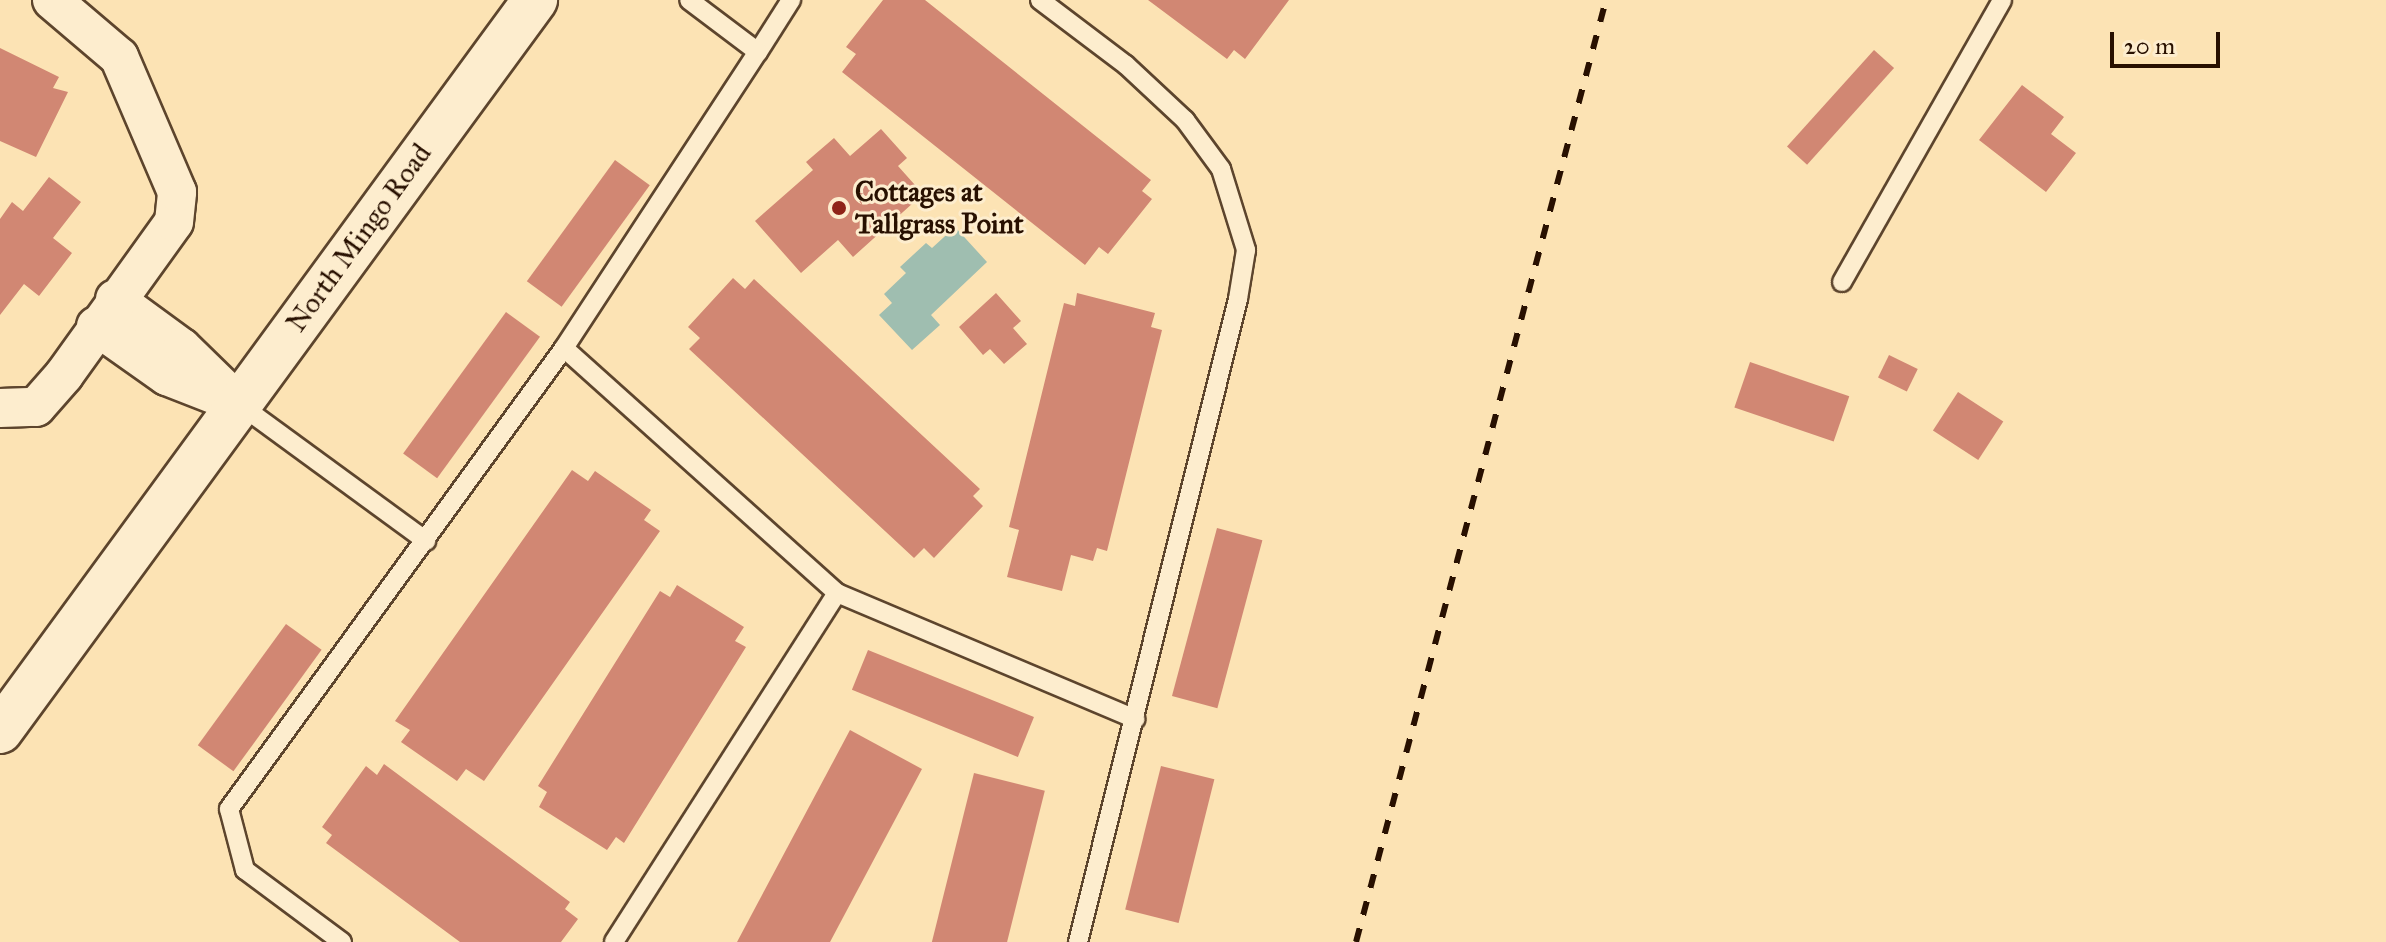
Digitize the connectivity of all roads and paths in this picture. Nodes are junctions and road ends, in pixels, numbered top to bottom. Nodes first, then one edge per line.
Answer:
1 (52, 0) edge
2 (535, 0) edge
3 (689, 0) edge
4 (791, 0) edge
5 (1040, 0) edge
6 (2002, 0) edge
7 (758, 52) junction
8 (1842, 282) dead end
9 (105, 312) junction
10 (564, 348) junction
11 (239, 404) junction
12 (0, 408) edge
13 (426, 541) junction
14 (837, 593) junction
15 (1135, 719) junction
16 (0, 731) edge
17 (342, 942) edge
18 (614, 942) edge
19 (1078, 942) edge

1 - 9 street
2 - 11 street, North Mingo Road
3 - 7 lane
4 - 7 lane
5 - 15 lane
6 - 8 lane
7 - 10 lane
9 - 11 street
9 - 12 street
10 - 13 lane
10 - 14 lane
11 - 13 lane
11 - 16 street, North Mingo Road
13 - 17 lane
14 - 15 lane
14 - 18 lane
15 - 19 lane

